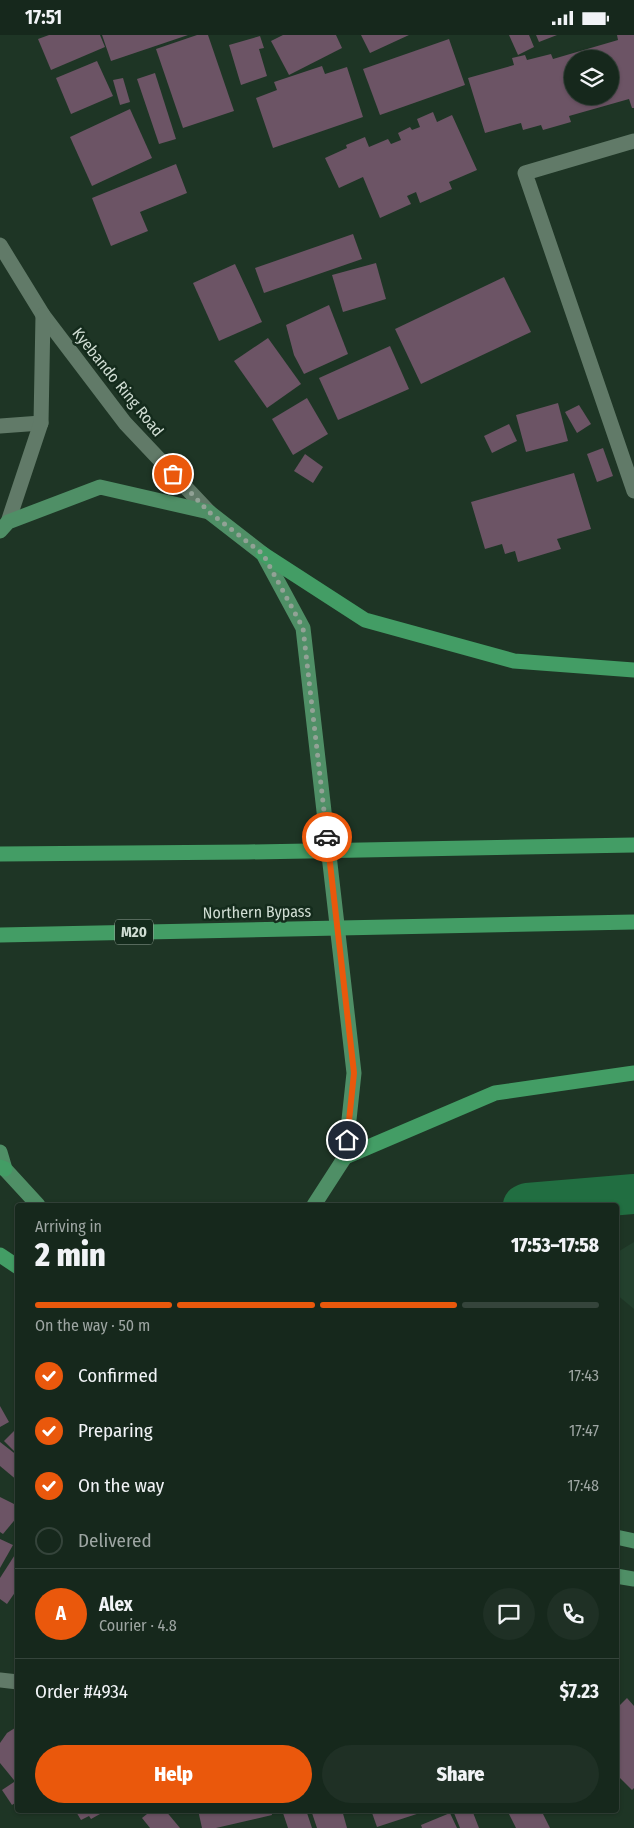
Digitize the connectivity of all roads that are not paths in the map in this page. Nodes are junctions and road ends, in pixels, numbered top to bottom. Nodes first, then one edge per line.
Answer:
1 (634, 141) edge
2 (0, 245) edge
3 (43, 315) junction
4 (42, 423) junction
5 (0, 426) edge
6 (634, 491) edge
7 (209, 512) junction
8 (4, 527) edge
9 (263, 554) junction
10 (634, 670) edge
11 (634, 845) edge
12 (5, 854) edge
13 (634, 922) edge
14 (6, 935) edge
15 (634, 1073) edge
16 (0, 1151) edge
17 (345, 1157) junction
18 (3, 1168) edge
19 (36, 1203) edge
20 (316, 1203) edge
21 (0, 1255) edge
22 (15, 1265) edge
23 (619, 1538) edge
24 (634, 1541) edge
25 (619, 1576) edge
26 (634, 1579) edge
27 (0, 1680) edge
28 (15, 1682) edge

1 - 6 street
2 - 3 street, Kyebando Ring Road
3 - 4 street
3 - 7 street, Kyebando Ring Road
4 - 5 street
4 - 8 street
7 - 8 main road
7 - 9 main road
9 - 10 highway
9 - 17 main road
11 - 12 highway
13 - 14 highway, Northern Bypass / M20
15 - 17 highway
16 - 18 main road
17 - 20 main road
18 - 19 main road
21 - 22 highway
23 - 24 main road
25 - 26 main road
27 - 28 street

